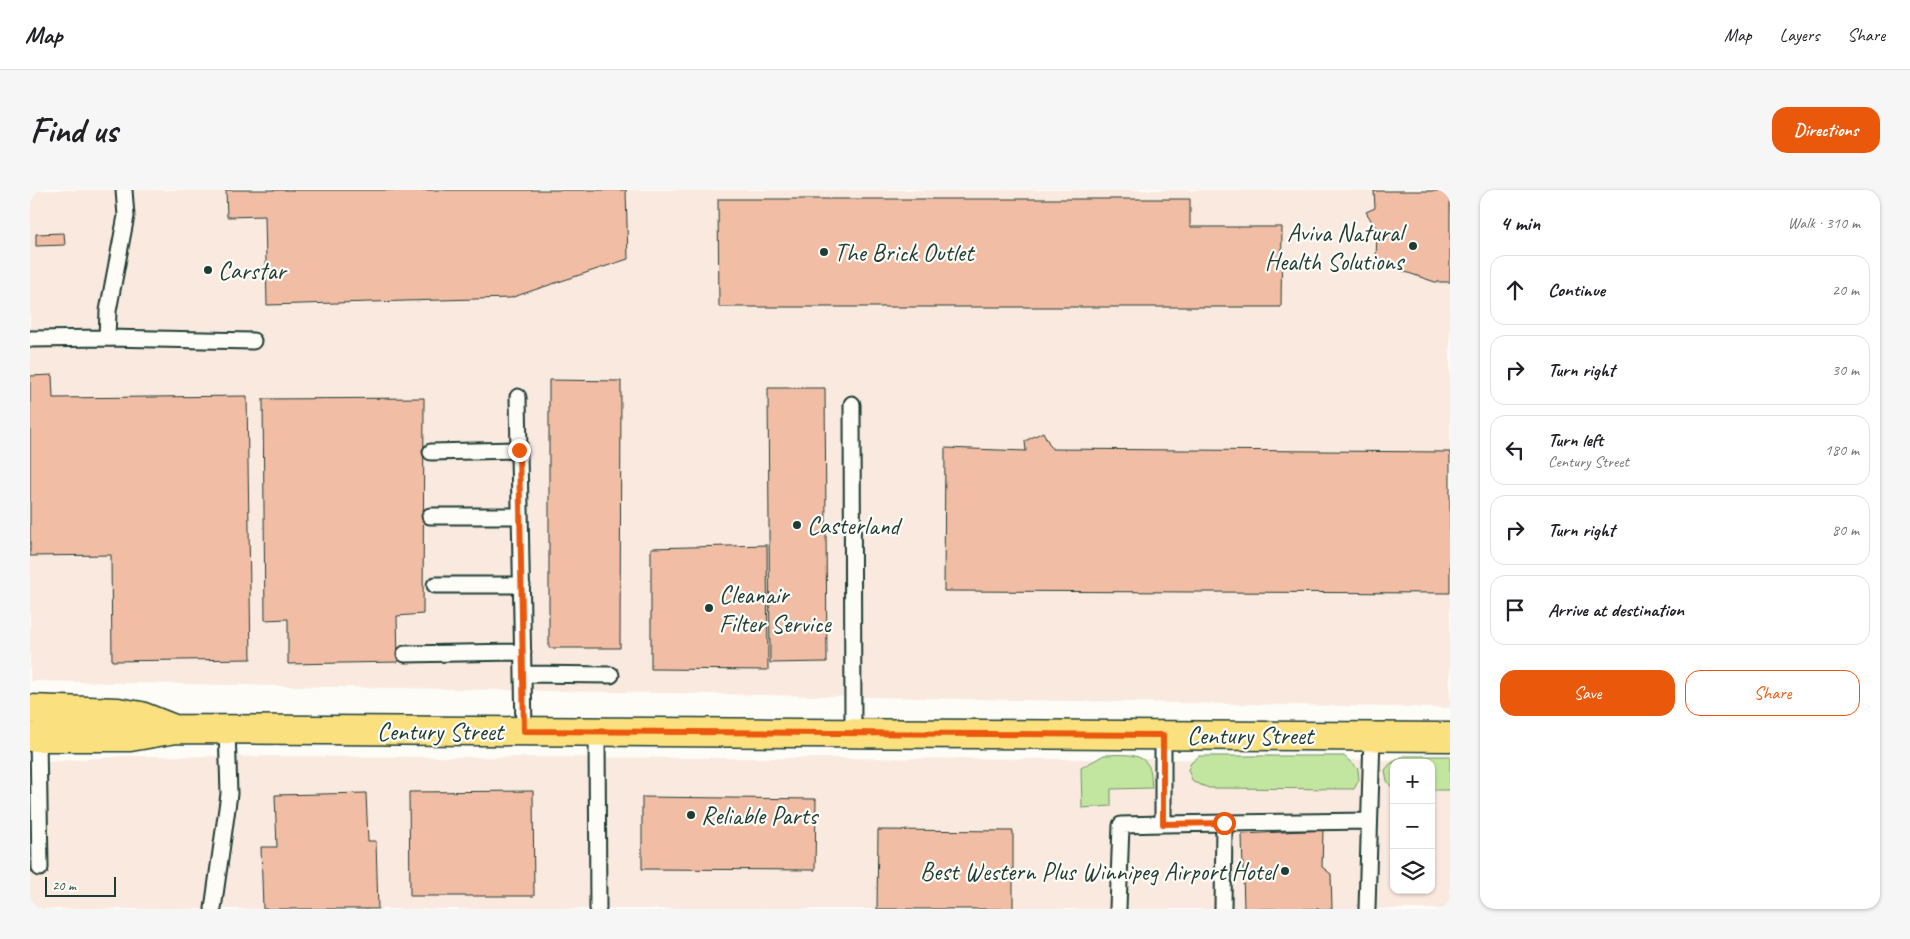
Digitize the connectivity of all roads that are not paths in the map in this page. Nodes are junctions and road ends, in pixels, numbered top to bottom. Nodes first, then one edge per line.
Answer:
1 (124, 190) edge
2 (107, 338) junction
3 (30, 339) edge
4 (253, 341) dead end
5 (518, 397) dead end
6 (852, 404) dead end
7 (519, 450) junction
8 (431, 452) dead end
9 (430, 516) dead end
10 (520, 516) junction
11 (434, 585) dead end
12 (522, 585) junction
13 (523, 652) junction
14 (405, 654) dead end
15 (524, 674) junction
16 (611, 676) dead end
17 (30, 708) edge
18 (176, 729) junction
19 (227, 729) junction
20 (524, 731) junction
21 (597, 732) junction
22 (853, 734) junction
23 (1163, 735) junction
24 (1372, 736) junction
25 (34, 737) edge
26 (1450, 737) edge
27 (1369, 821) junction
28 (1224, 823) junction
29 (1163, 824) junction
30 (40, 868) dead end
31 (213, 909) edge
32 (598, 909) edge
33 (1118, 909) edge
34 (1223, 909) edge
35 (1367, 909) edge

1 - 2 lane
2 - 3 lane
2 - 4 lane
5 - 7 lane
6 - 22 lane
7 - 8 lane
7 - 10 lane
9 - 10 lane
10 - 12 lane
11 - 12 lane
12 - 13 lane
13 - 14 lane
13 - 15 lane
15 - 16 lane
15 - 20 lane
17 - 18 main road
18 - 19 main road, Century Street
18 - 25 main road, Century Street
19 - 20 main road, Century Street
19 - 31 lane
20 - 21 main road, Century Street
21 - 22 main road, Century Street
21 - 32 lane
22 - 23 main road, Century Street
23 - 24 main road, Century Street
23 - 29 lane
24 - 26 main road, Century Street
24 - 27 lane
25 - 30 lane
27 - 28 lane
27 - 35 lane
28 - 29 lane
28 - 34 lane
29 - 33 lane

